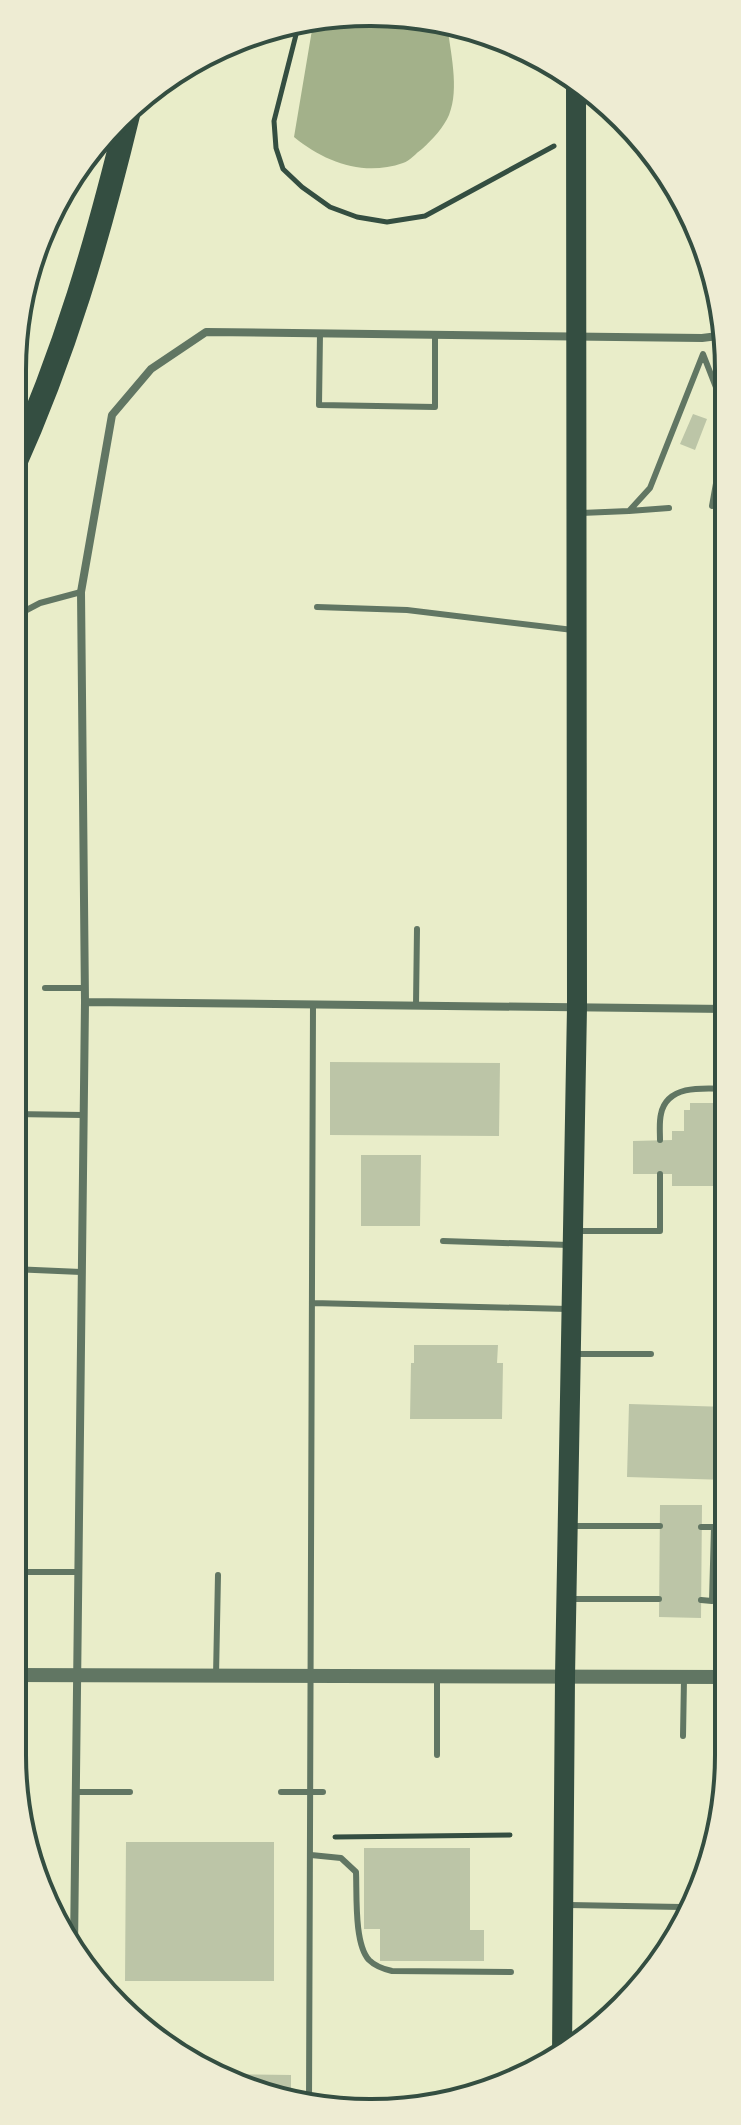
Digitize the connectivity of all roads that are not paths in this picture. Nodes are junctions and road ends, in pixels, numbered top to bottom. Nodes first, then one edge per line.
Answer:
1 (576, 94) edge
2 (124, 130) edge
3 (320, 333) junction
4 (435, 335) junction
5 (713, 337) edge
6 (576, 338) junction
7 (702, 338) junction
8 (703, 354) junction
9 (715, 385) edge
10 (26, 440) edge
11 (715, 489) edge
12 (712, 506) dead end
13 (669, 508) dead end
14 (629, 511) junction
15 (577, 513) junction
16 (81, 592) junction
17 (317, 607) dead end
18 (26, 610) edge
19 (577, 630) junction
20 (417, 929) dead end
21 (45, 988) dead end
22 (84, 988) junction
23 (85, 1002) junction
24 (313, 1005) junction
25 (416, 1005) junction
26 (577, 1007) junction
27 (715, 1009) edge
28 (715, 1089) edge
29 (26, 1114) edge
30 (83, 1115) junction
31 (660, 1140) dead end
32 (660, 1174) dead end
33 (573, 1238) junction
34 (443, 1241) dead end
35 (26, 1270) edge
36 (81, 1272) junction
37 (312, 1303) junction
38 (572, 1309) junction
39 (571, 1354) junction
40 (651, 1354) dead end
41 (568, 1526) junction
42 (660, 1526) dead end
43 (701, 1527) dead end
44 (26, 1572) edge
45 (77, 1572) junction
46 (218, 1575) dead end
47 (566, 1599) junction
48 (659, 1599) dead end
49 (701, 1600) dead end
50 (77, 1674) junction
51 (26, 1675) edge
52 (216, 1676) junction
53 (312, 1676) junction
54 (437, 1677) junction
55 (565, 1677) junction
56 (684, 1677) junction
57 (715, 1677) edge
58 (683, 1736) dead end
59 (437, 1755) dead end
60 (76, 1792) junction
61 (130, 1792) dead end
62 (281, 1792) dead end
63 (311, 1792) junction
64 (323, 1792) dead end
65 (311, 1855) junction
66 (564, 1905) junction
67 (679, 1907) edge
68 (74, 1931) edge
69 (511, 1972) dead end
70 (562, 2041) edge
71 (309, 2093) edge

1 - 6 main road
2 - 10 highway
3 - 4 street
3 - 4 lane
3 - 16 street
4 - 6 street
5 - 7 street
6 - 7 street
6 - 15 main road
7 - 8 lane
8 - 9 lane
8 - 14 lane
11 - 12 lane
13 - 14 lane
14 - 15 lane
15 - 19 main road
16 - 18 lane
16 - 22 street
17 - 19 lane
19 - 26 main road
20 - 25 lane
21 - 22 lane
22 - 23 street
23 - 24 street
23 - 30 street
24 - 25 street
24 - 37 lane
25 - 26 street
26 - 27 street
26 - 33 main road
28 - 31 lane
29 - 30 lane
30 - 36 street
32 - 33 lane
33 - 34 lane
33 - 38 main road
35 - 36 lane
36 - 45 street
37 - 38 lane
37 - 53 lane
38 - 39 main road
39 - 40 lane
39 - 41 main road
41 - 42 lane
41 - 47 main road
43 - 49 lane
44 - 45 lane
45 - 50 street
46 - 52 lane
47 - 48 lane
47 - 55 main road
50 - 51 street
50 - 52 street
50 - 60 street
52 - 53 street
53 - 54 street
53 - 63 lane
54 - 55 street
54 - 59 lane
55 - 56 street
55 - 66 main road
56 - 57 street
56 - 58 lane
60 - 61 lane
60 - 68 street
62 - 63 lane
63 - 64 lane
63 - 65 lane
65 - 69 lane
65 - 71 lane
66 - 67 lane
66 - 70 main road

